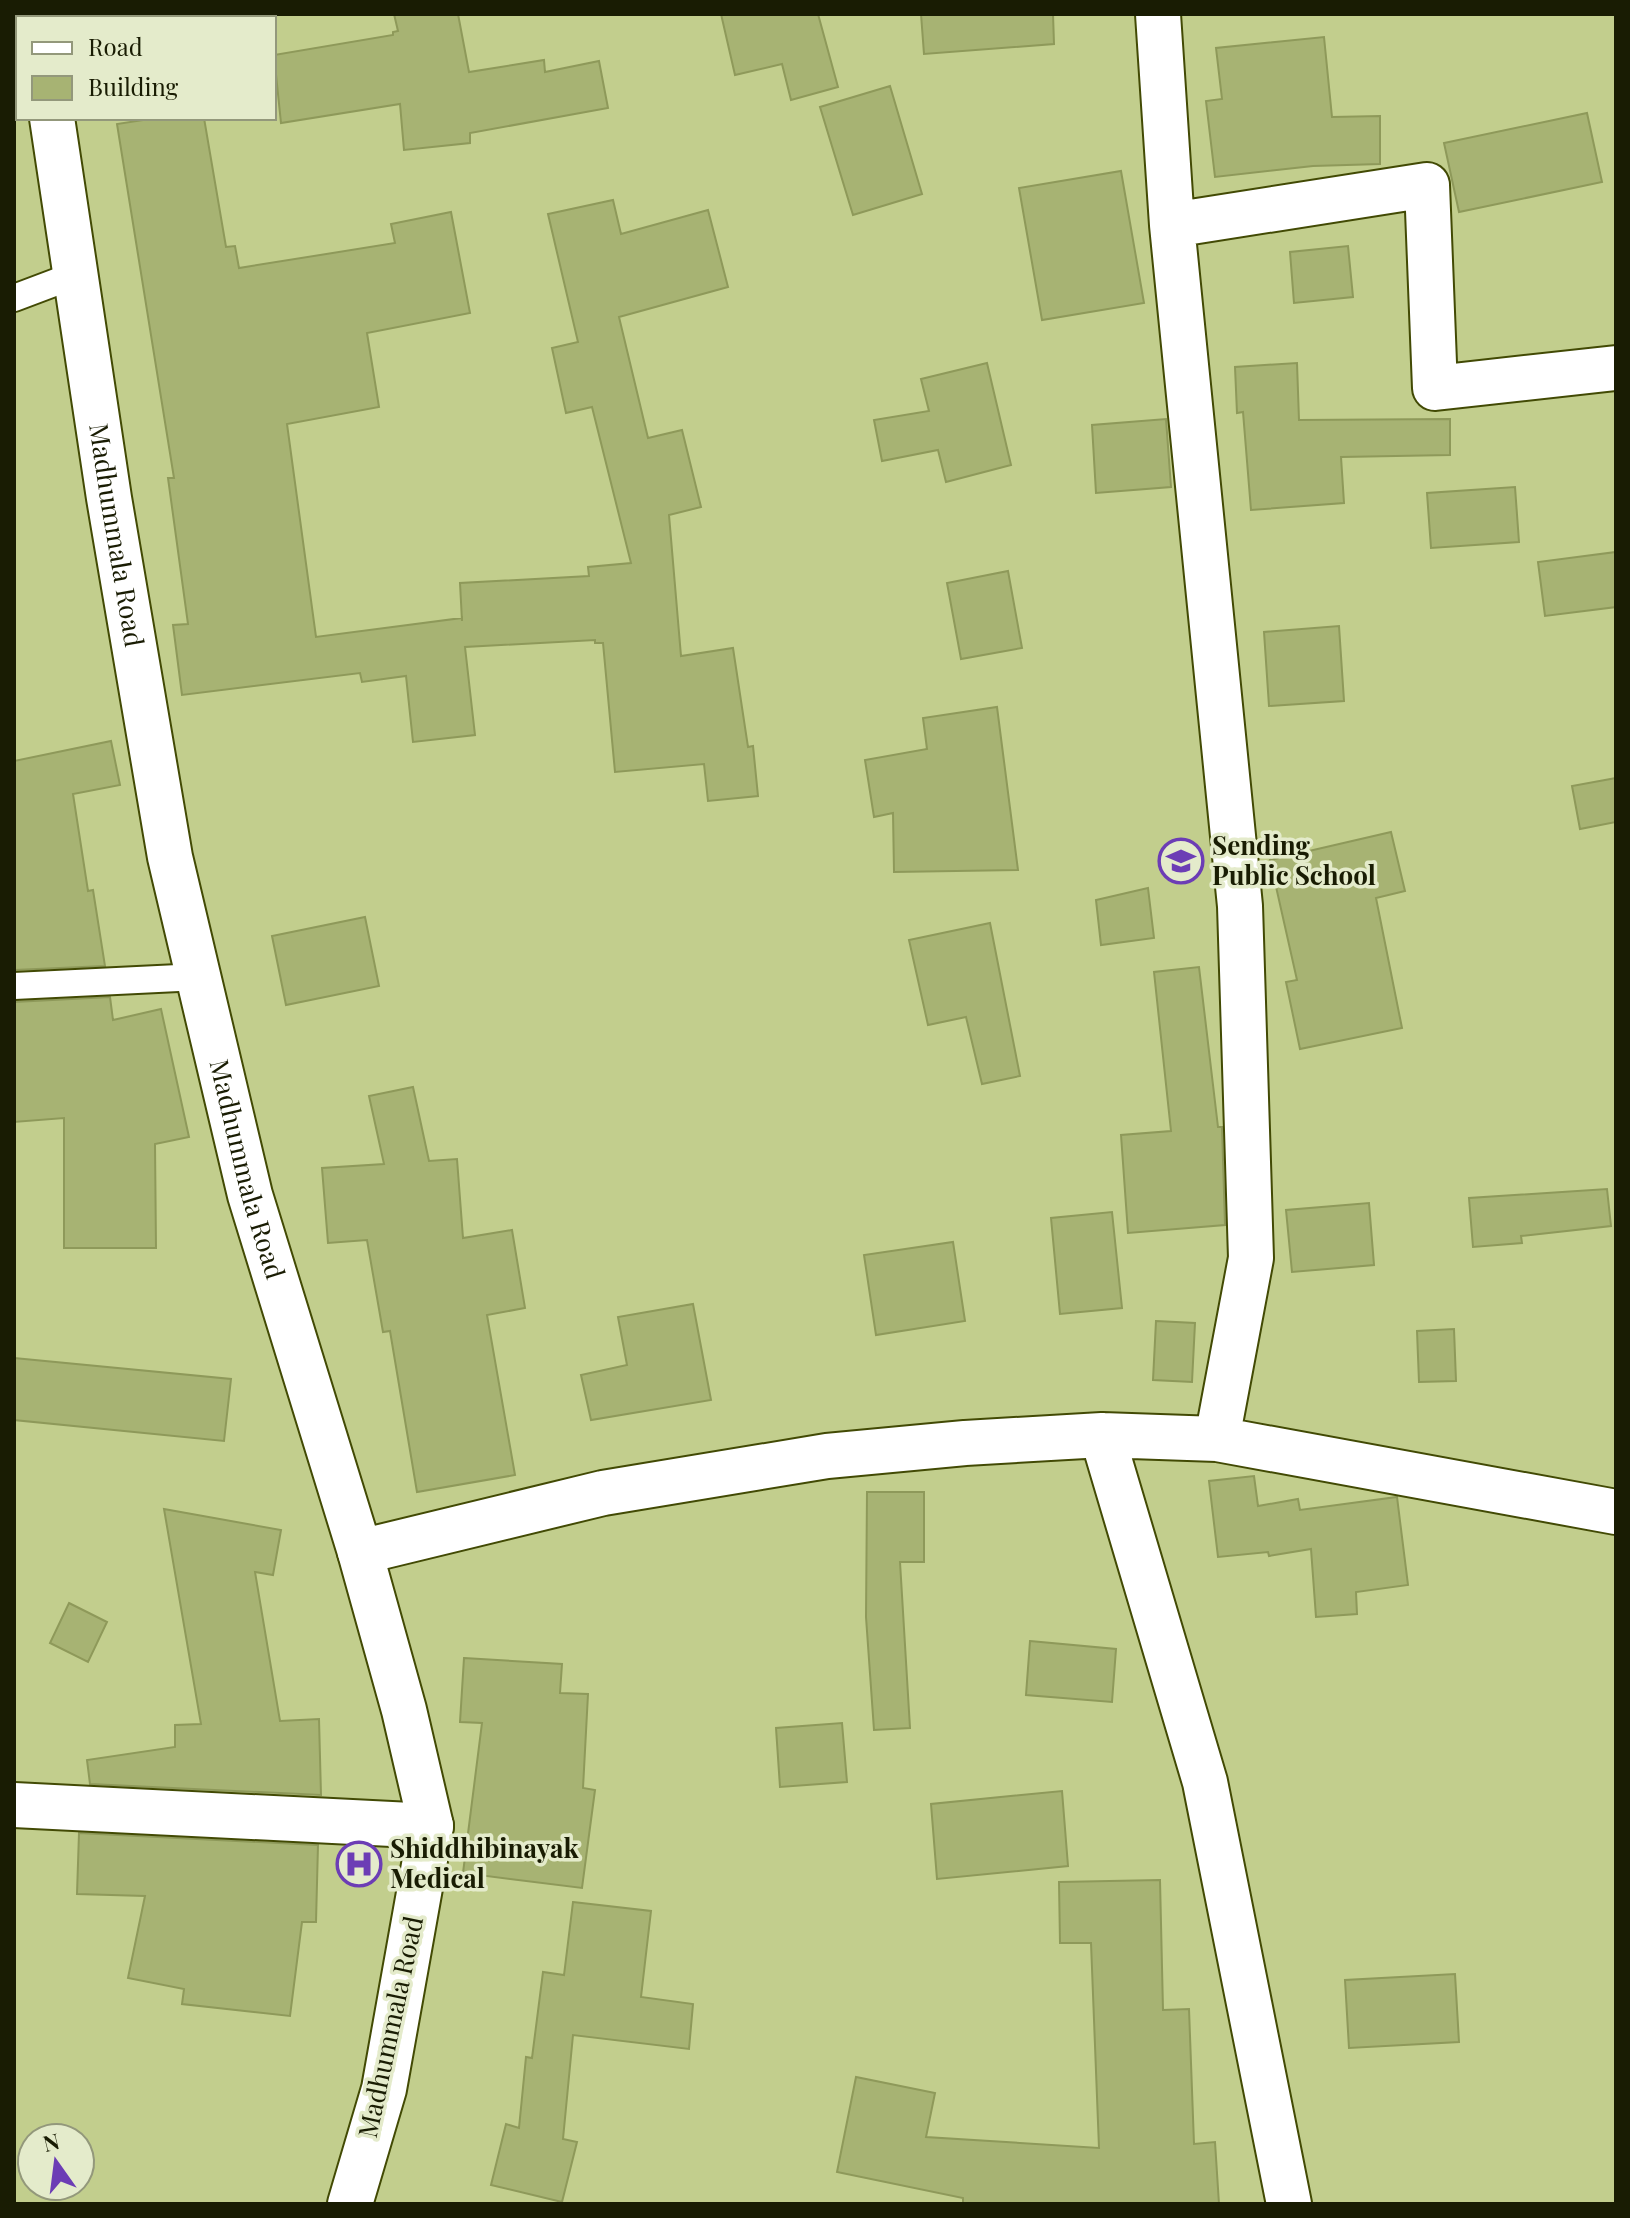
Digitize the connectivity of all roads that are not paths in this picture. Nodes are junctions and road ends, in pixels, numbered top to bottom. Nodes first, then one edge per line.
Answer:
1 (1158, 14) edge
2 (52, 120) edge
3 (1172, 225) junction
4 (75, 275) junction
5 (14, 298) edge
6 (1616, 368) edge
7 (199, 977) junction
8 (14, 986) edge
9 (1102, 1435) junction
10 (1217, 1439) junction
11 (1616, 1512) edge
12 (360, 1552) junction
13 (14, 1805) edge
14 (431, 1826) junction
15 (350, 2204) edge
16 (1289, 2204) edge

1 - 3 street
2 - 4 street, Madhummala Road
3 - 6 street
3 - 10 street
4 - 5 lane
4 - 7 street, Madhummala Road
7 - 8 lane
7 - 12 street, Madhummala Road
9 - 10 street
9 - 12 street
9 - 16 street
10 - 11 street
12 - 14 street, Madhummala Road
13 - 14 street
14 - 15 street, Madhummala Road

